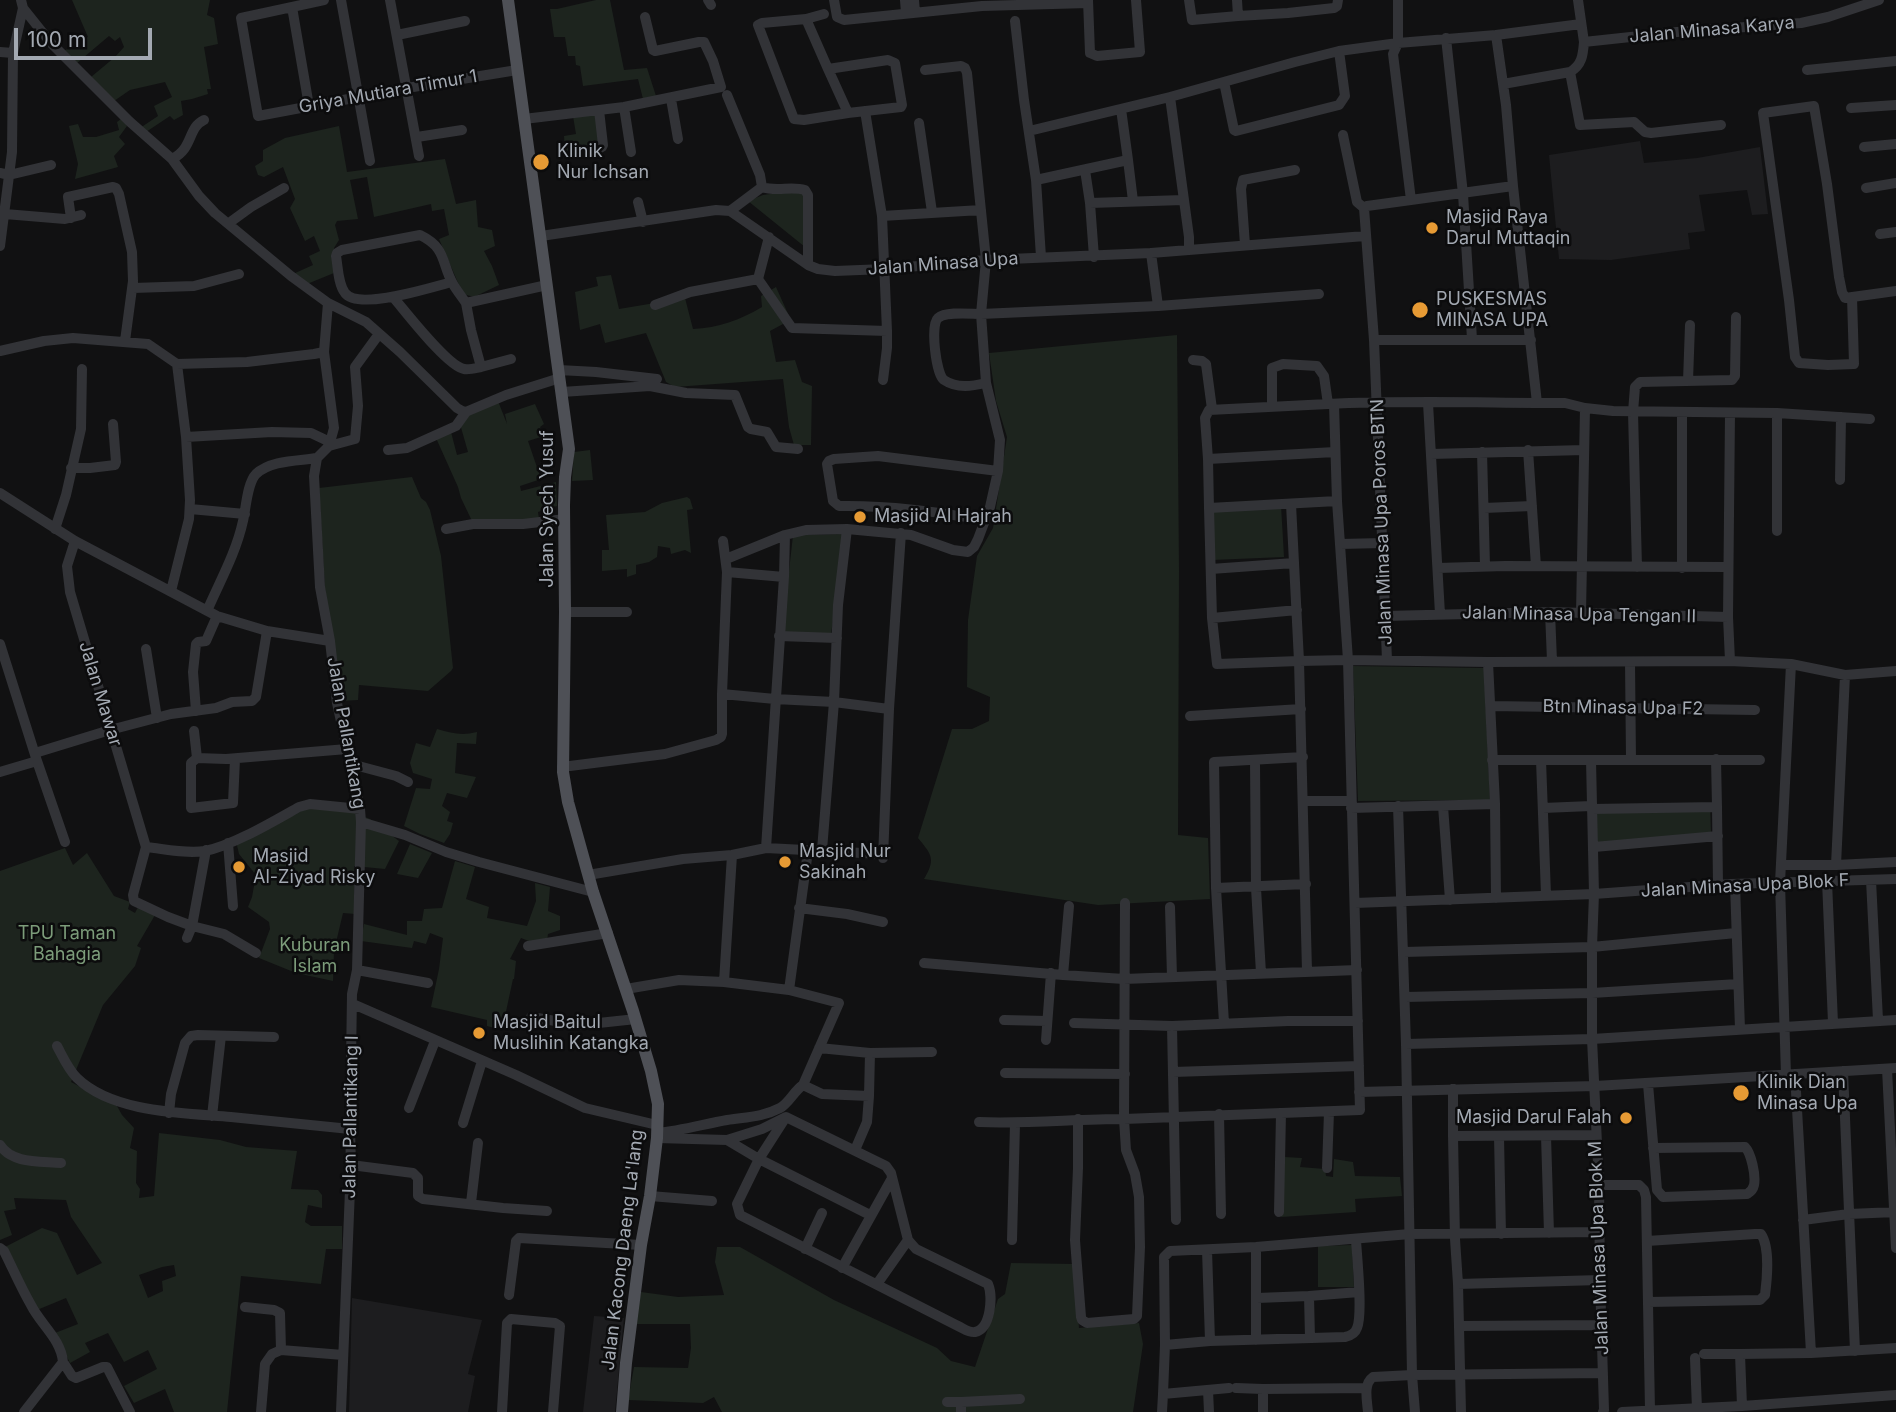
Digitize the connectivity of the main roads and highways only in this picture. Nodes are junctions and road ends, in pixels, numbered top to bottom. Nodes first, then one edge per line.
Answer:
1 (508, 0) edge
2 (593, 892) joint
3 (622, 1412) edge

1 - 2 main road, Jalan Syech Yusuf
2 - 3 main road, Jalan Kacong Daeng La'lang

